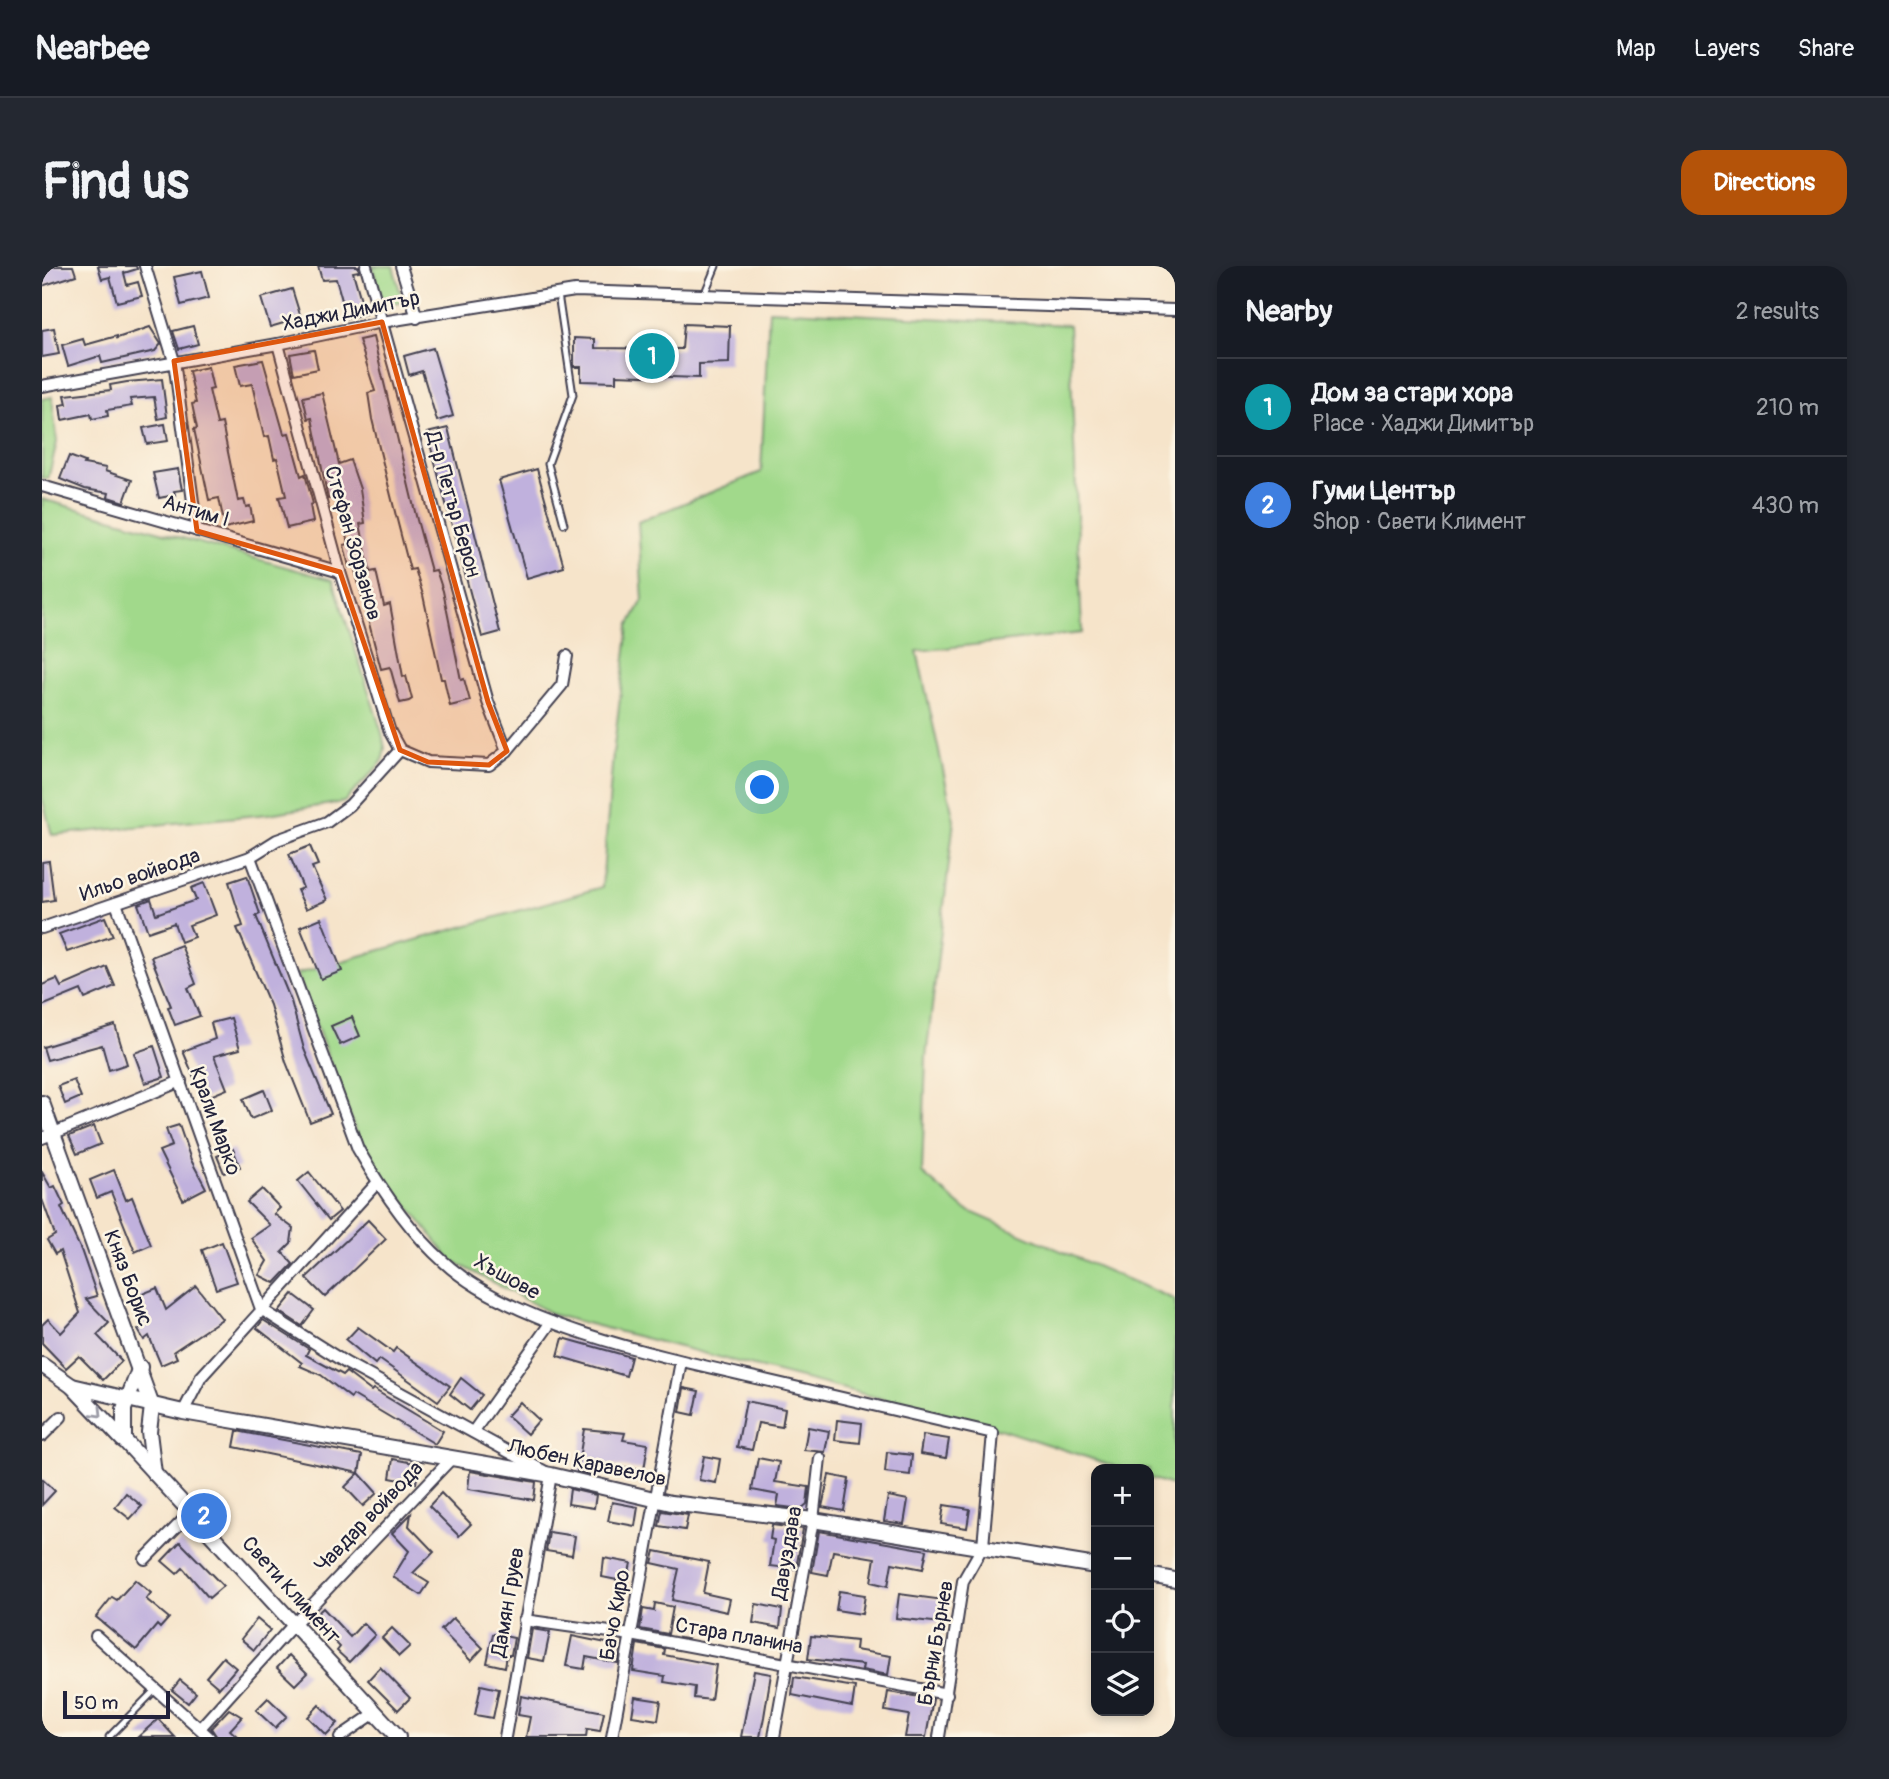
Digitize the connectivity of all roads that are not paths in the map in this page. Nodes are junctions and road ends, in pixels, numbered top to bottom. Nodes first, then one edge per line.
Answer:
1 (145, 266) edge
2 (366, 266) edge
3 (401, 266) edge
4 (716, 266) edge
5 (558, 294) junction
6 (704, 295) junction
7 (1175, 310) edge
8 (417, 318) junction
9 (382, 323) junction
10 (278, 344) junction
11 (174, 361) junction
12 (42, 386) edge
13 (42, 486) edge
14 (564, 524) dead end
15 (197, 531) junction
16 (340, 572) junction
17 (567, 656) dead end
18 (400, 750) junction
19 (507, 751) junction
20 (250, 857) junction
21 (116, 903) junction
22 (42, 928) edge
23 (181, 1081) junction
24 (42, 1103) edge
25 (47, 1136) edge
26 (377, 1183) junction
27 (261, 1309) junction
28 (551, 1322) junction
29 (681, 1361) junction
30 (42, 1365) edge
31 (139, 1367) junction
32 (72, 1387) junction
33 (127, 1401) junction
34 (152, 1406) junction
35 (183, 1412) junction
36 (61, 1417) dead end
37 (473, 1432) junction
38 (993, 1433) joint
39 (42, 1436) edge
40 (124, 1440) junction
41 (453, 1458) junction
42 (820, 1458) dead end
43 (154, 1473) junction
44 (551, 1475) junction
45 (654, 1499) junction
46 (191, 1512) junction
47 (813, 1520) junction
48 (983, 1546) junction
49 (145, 1559) dead end
50 (1091, 1565) edge
51 (1154, 1576) edge
52 (1175, 1580) edge
53 (524, 1620) junction
54 (293, 1625) junction
55 (96, 1636) dead end
56 (631, 1636) junction
57 (787, 1664) junction
58 (156, 1689) junction
59 (947, 1694) junction
60 (375, 1713) junction
61 (201, 1727) junction
62 (109, 1737) edge
63 (209, 1737) edge
64 (340, 1737) edge
65 (397, 1737) edge
66 (505, 1737) edge
67 (612, 1737) edge
68 (774, 1737) edge
69 (939, 1737) edge

1 - 11 street
2 - 9 street, Д-р Петър Берон
3 - 8 street
4 - 6 lane
5 - 6 street, Хаджи Димитър
5 - 8 street, Хаджи Димитър
5 - 14 lane
6 - 7 street, Хаджи Димитър
8 - 9 street, Хаджи Димитър
9 - 10 street, Хаджи Димитър
9 - 19 street, Д-р Петър Берон
10 - 11 street, Хаджи Димитър
10 - 16 street, Стефан Зорзанов
11 - 12 street, Хаджи Димитър
11 - 15 street
13 - 15 street, Антим I
15 - 16 street, Антим I
16 - 18 street, Стефан Зорзанов
17 - 19 street
18 - 19 street
18 - 20 street, Ильо войвода
20 - 21 street, Ильо войвода
20 - 26 street, Хъшове
21 - 22 street, Ильо войвода
21 - 23 street, Крали Марко
23 - 25 street
23 - 27 street, Крали Марко
24 - 25 street, Княз Борис
25 - 31 street, Княз Борис
26 - 27 street
26 - 28 street, Хъшове
27 - 35 street
27 - 37 street
28 - 29 street, Хъшове
28 - 37 street
29 - 38 street, Хъшове
29 - 45 street, Бачо Киро
30 - 32 street
31 - 33 street
31 - 34 street, Княз Борис
32 - 33 street, Любен Каравелов
32 -> 40 street, Свети Климент
33 - 34 street, Любен Каравелов
33 - 40 street
34 - 35 street, Любен Каравелов
34 - 43 street, Княз Борис
35 - 41 street, Любен Каравелов
36 - 39 street
37 - 44 street
38 - 48 street, Бърни Бърнев
40 - 43 street, Свети Климент
41 - 44 street, Любен Каравелов
41 - 54 street, Чавдар войвода
42 - 47 street, Давуздава
43 - 46 street, Свети Климент
44 - 45 street, Любен Каравелов
44 - 53 street, Дамян Груев
45 - 47 street, Любен Каравелов
45 - 56 street, Бачо Киро
46 - 49 street
46 - 54 street, Свети Климент
47 - 48 street, Любен Каравелов
47 - 57 street, Давуздава
48 - 50 street, Любен Каравелов
48 - 59 street, Бърни Бърнев
51 - 52 street
53 - 56 street, Стара планина
53 - 66 street, Дамян Груев
54 - 60 street, Свети Климент
54 - 61 street, Чавдар войвода
55 - 58 street
56 - 57 street, Стара планина
56 - 67 street, Бачо Киро
57 - 59 street, Стара планина
57 - 68 street, Давуздава
58 - 61 street
58 - 62 lane
59 - 69 street, Бърни Бърнев
60 - 64 street
60 - 65 street, Свети Климент
61 - 63 street

